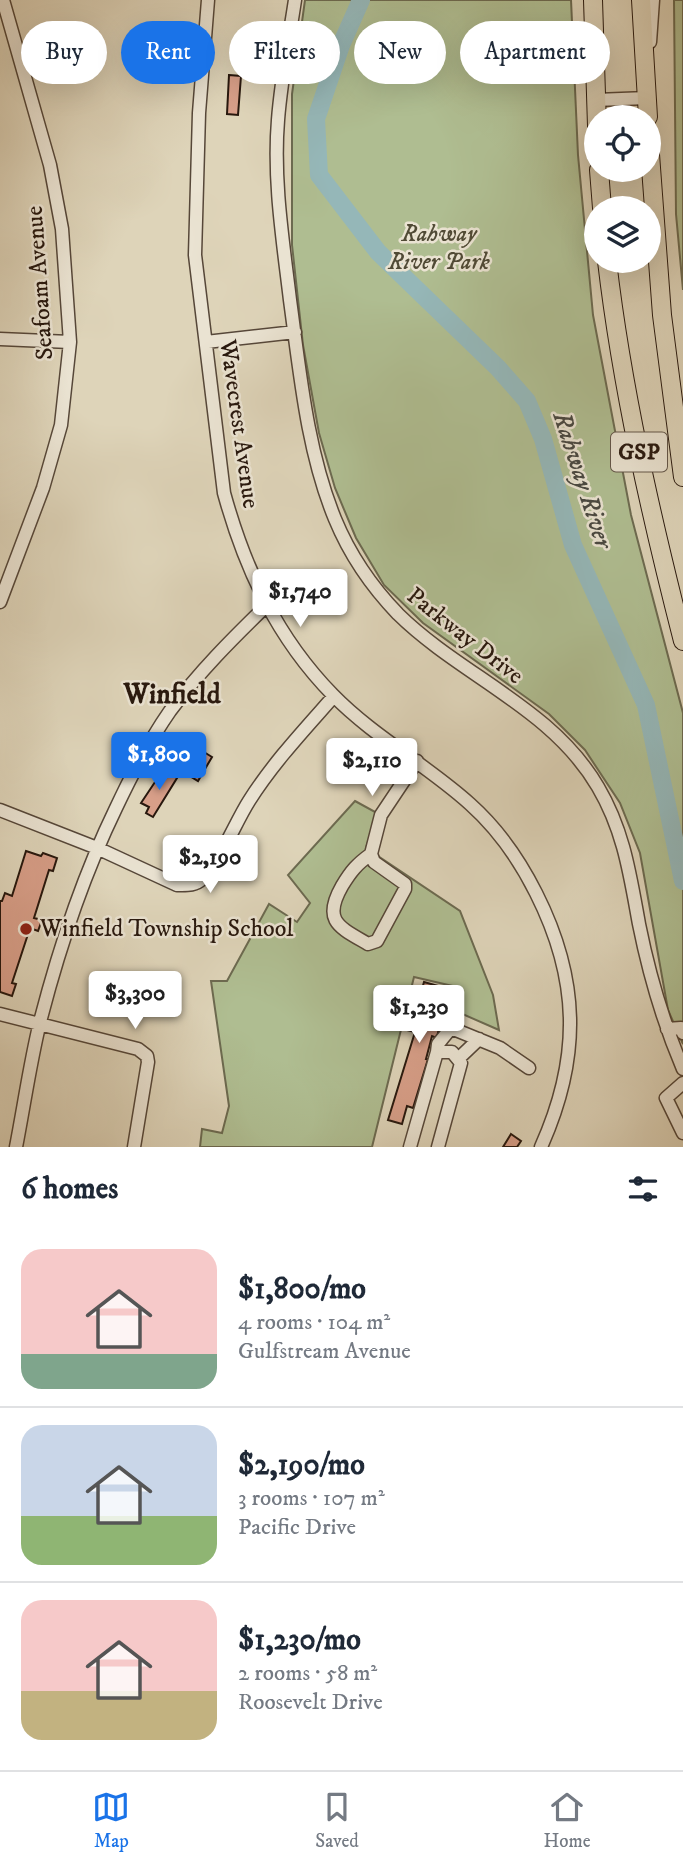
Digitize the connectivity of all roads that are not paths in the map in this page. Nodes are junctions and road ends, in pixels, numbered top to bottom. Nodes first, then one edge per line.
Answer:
1 (3, 0) edge
2 (208, 0) edge
3 (295, 0) edge
4 (593, 0) edge
5 (642, 0) edge
6 (653, 0) edge
7 (647, 98) junction
8 (596, 100) junction
9 (596, 105) edge
10 (647, 105) edge
11 (652, 182) edge
12 (609, 273) edge
13 (295, 332) junction
14 (0, 340) edge
15 (70, 342) junction
16 (206, 342) junction
17 (683, 477) edge
18 (0, 602) edge
19 (267, 605) junction
20 (683, 641) edge
21 (334, 696) junction
22 (417, 761) junction
23 (0, 810) edge
24 (97, 848) junction
25 (371, 853) junction
26 (0, 1014) edge
27 (40, 1024) junction
28 (667, 1029) junction
29 (683, 1033) edge
30 (479, 1039) junction
31 (437, 1052) junction
32 (457, 1059) junction
33 (682, 1061) edge
34 (529, 1068) dead end
35 (683, 1083) edge
36 (683, 1133) edge
37 (16, 1147) edge
38 (134, 1147) edge
39 (410, 1147) edge
40 (438, 1147) edge
41 (541, 1147) edge

1 - 15 street, Seafoam Avenue
2 - 16 street, Wavecrest Avenue
3 - 13 street, Parkway Drive
4 - 8 highway
5 - 7 highway
6 - 7 street
7 - 8 street
7 - 10 highway
8 - 9 highway
11 - 17 highway, GSP
12 - 20 highway, GSP
13 - 16 street
13 - 28 street, Parkway Drive
14 - 15 street
15 - 18 street, Seafoam Avenue
16 - 19 street, Wavecrest Avenue
19 - 21 street, Wavecrest Avenue
19 - 24 street
21 - 22 street, Wavecrest Avenue
21 - 24 street
22 - 25 street
22 - 41 street, Wavecrest Avenue
23 - 24 street
24 - 27 street
25 - 25 street
26 - 27 street
27 - 37 street
27 - 38 street
28 - 29 street
28 - 33 street, Parkway Drive
30 - 31 street
30 - 32 street
30 - 34 street
31 - 32 street
31 - 39 street
32 - 40 street
35 - 36 street

